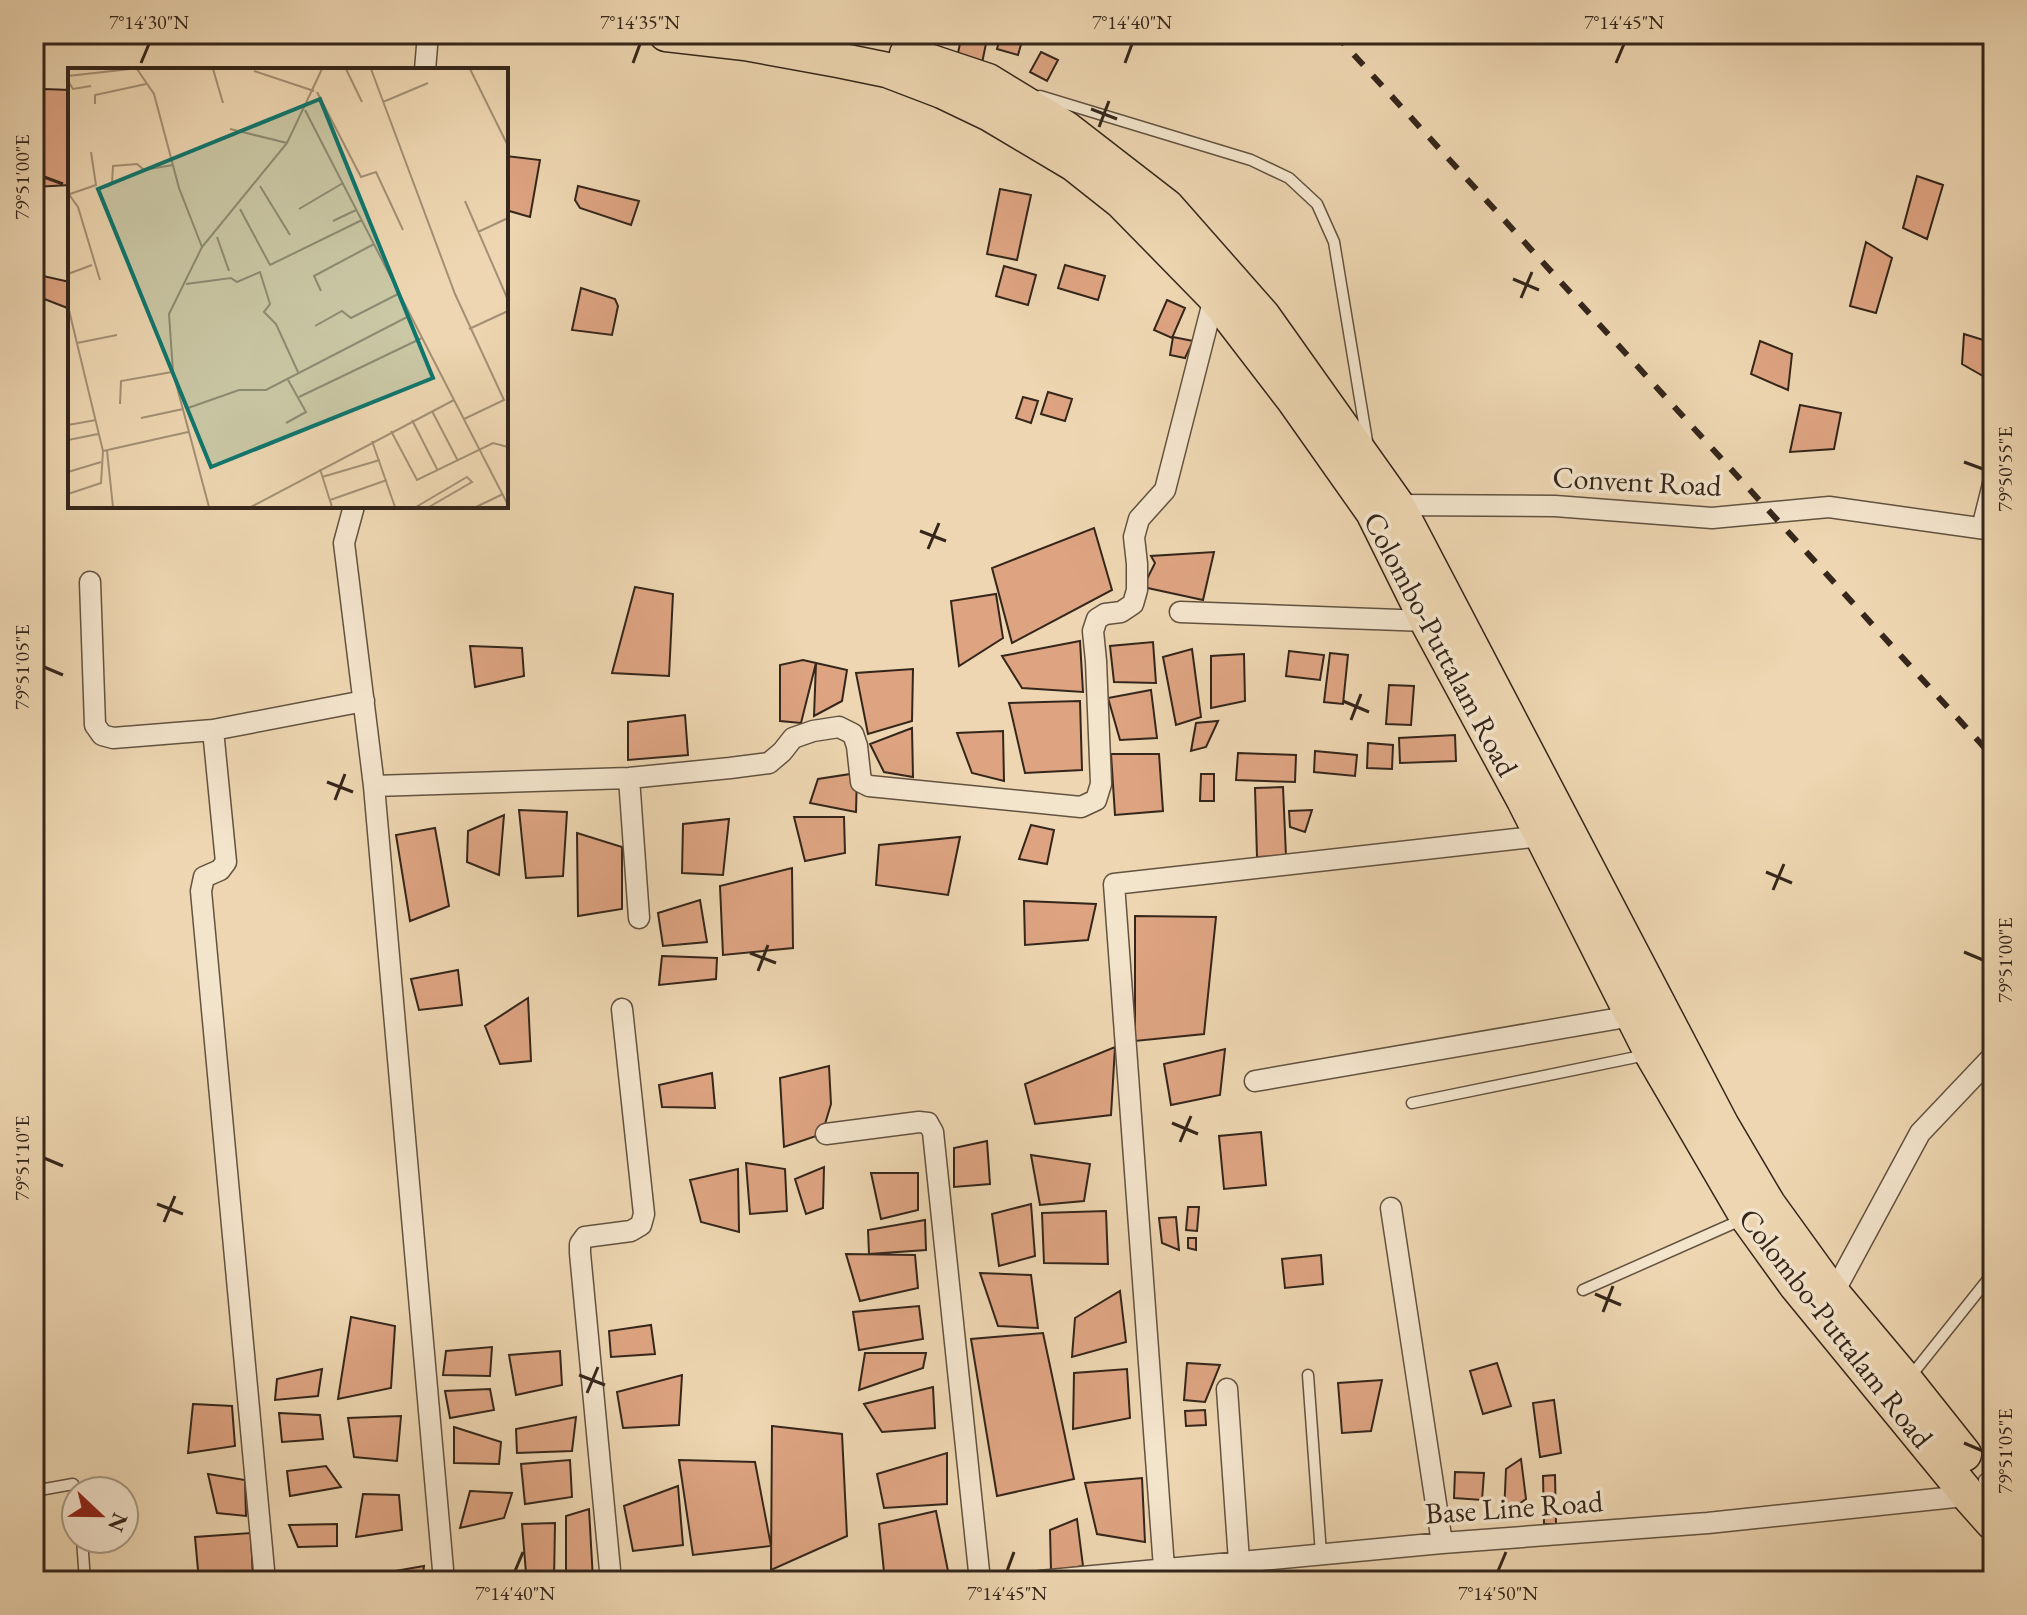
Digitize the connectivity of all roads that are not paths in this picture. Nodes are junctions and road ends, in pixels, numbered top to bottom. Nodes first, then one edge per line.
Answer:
1 (428, 34) edge
2 (666, 34) edge
3 (817, 34) edge
4 (425, 68) edge
5 (988, 81) junction
6 (1219, 283) junction
7 (1371, 467) junction
8 (1993, 484) edge
9 (353, 508) edge
10 (1385, 508) junction
11 (1987, 529) edge
12 (90, 582) dead end
13 (1180, 612) dead end
14 (1427, 621) junction
15 (364, 701) junction
16 (213, 730) junction
17 (629, 778) junction
18 (374, 786) junction
19 (1542, 836) junction
20 (639, 918) dead end
21 (622, 1009) dead end
22 (1632, 1016) junction
23 (1652, 1054) junction
24 (1993, 1056) edge
25 (1255, 1081) dead end
26 (1412, 1103) dead end
27 (826, 1134) dead end
28 (1391, 1208) dead end
29 (1747, 1217) junction
30 (1993, 1273) edge
31 (1583, 1290) dead end
32 (1833, 1294) junction
33 (1308, 1375) dead end
34 (1906, 1381) junction
35 (1227, 1389) dead end
36 (60, 1486) edge
37 (1986, 1486) edge
38 (34, 1491) edge
39 (1993, 1523) edge
40 (34, 1535) edge
41 (1442, 1543) junction
42 (1321, 1554) junction
43 (83, 1555) edge
44 (1239, 1561) junction
45 (1164, 1568) junction
46 (39, 1581) edge
47 (85, 1581) edge
48 (265, 1581) edge
49 (444, 1581) edge
50 (611, 1581) edge
51 (980, 1581) edge
52 (1040, 1581) edge

1 - 4 street
2 - 6 highway, Colombo-Puttalam Road
3 - 5 highway, Colombo-Puttalam Road
5 - 6 highway, Colombo-Puttalam Road
5 - 7 lane
6 - 7 highway, Colombo-Puttalam Road
6 - 10 highway, Colombo-Puttalam Road
6 - 17 street
7 - 10 highway, Colombo-Puttalam Road
8 - 11 street
9 - 15 street
10 - 11 street, Convent Road
10 - 14 highway, Colombo-Puttalam Road
10 - 32 highway, Colombo-Puttalam Road
12 - 16 street
13 - 14 street
14 - 19 highway, Colombo-Puttalam Road
15 - 16 street
15 - 18 street
16 - 48 street
17 - 18 street
17 - 20 street
18 - 49 street
19 - 22 highway, Colombo-Puttalam Road
19 - 45 street
21 - 50 street
22 - 23 highway, Colombo-Puttalam Road
22 - 25 street
23 - 26 lane
23 - 29 highway, Colombo-Puttalam Road
24 - 32 street
27 - 51 street
28 - 41 street
29 - 31 lane
29 - 37 highway, Colombo-Puttalam Road
30 - 34 lane
32 - 34 highway, Colombo-Puttalam Road
33 - 42 lane
34 - 37 highway, Colombo-Puttalam Road
35 - 44 street
36 - 38 lane
37 - 39 highway, Colombo-Puttalam Road
37 - 41 street, Base Line Road
40 - 46 lane
41 - 42 street, Base Line Road
42 - 44 street, Base Line Road
43 - 47 lane
44 - 45 street, Base Line Road
45 - 52 street, Base Line Road

